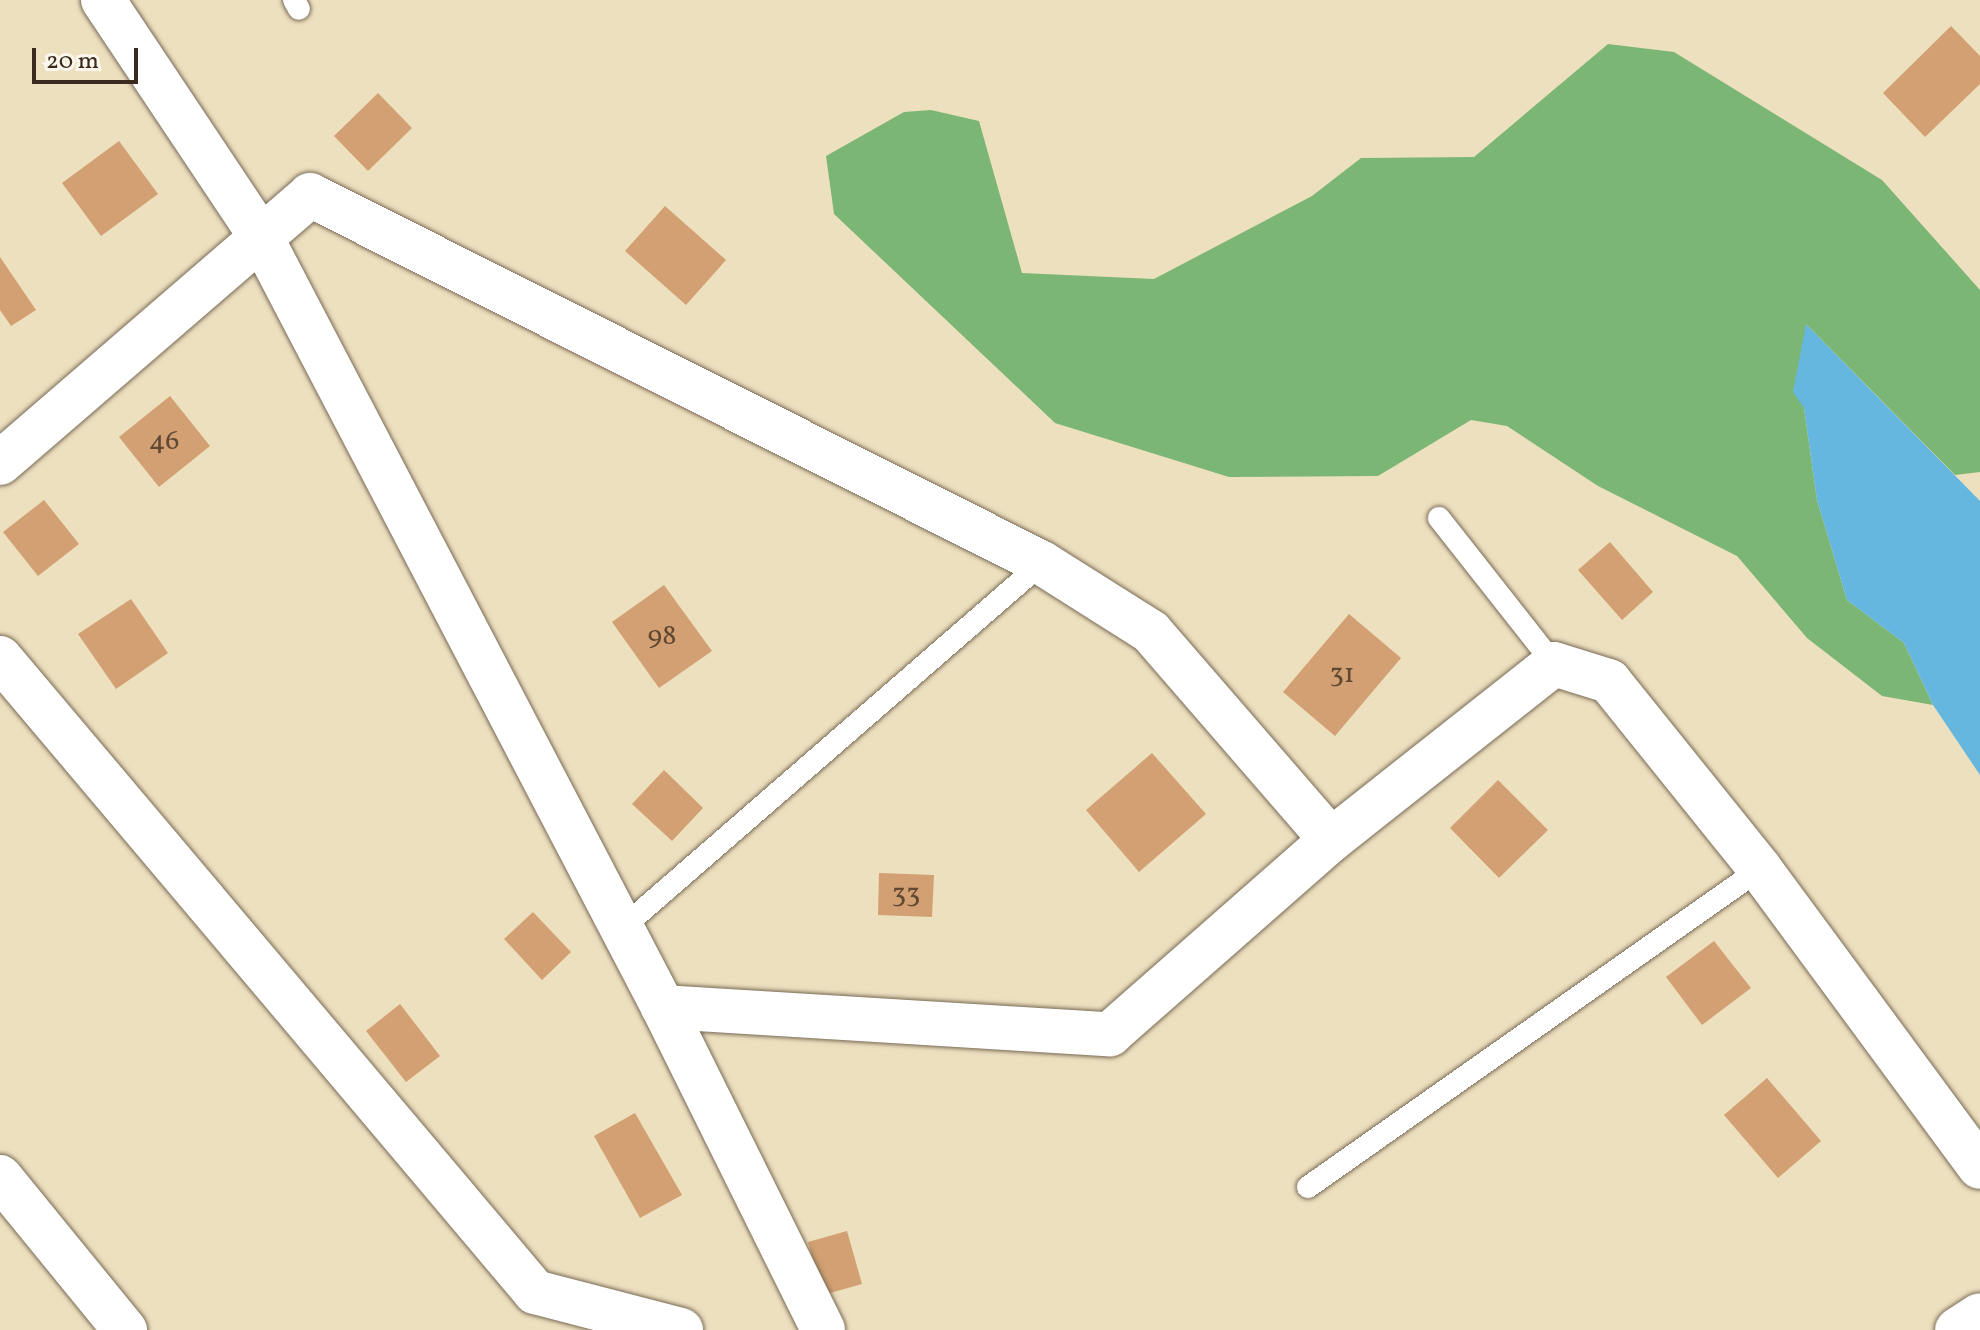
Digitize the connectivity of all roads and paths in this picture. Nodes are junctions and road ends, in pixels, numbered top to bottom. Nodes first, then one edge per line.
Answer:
1 (103, 0) edge
2 (261, 237) junction
3 (0, 463) edge
4 (1439, 518) dead end
5 (1042, 563) junction
6 (0, 658) edge
7 (1554, 664) junction
8 (1331, 840) junction
9 (1760, 869) junction
10 (622, 928) junction
11 (663, 1007) junction
12 (1980, 1167) edge
13 (0, 1177) edge
14 (1308, 1187) dead end
15 (125, 1330) edge
16 (681, 1330) edge
17 (823, 1330) edge

1 - 2 street
2 - 3 street
2 - 5 street
2 - 10 street
4 - 7 lane
5 - 8 street
5 - 10 lane
6 - 16 street
7 - 8 street
7 - 9 street
8 - 11 street
9 - 12 street
9 - 14 lane
10 - 11 street
11 - 17 street
13 - 15 street

